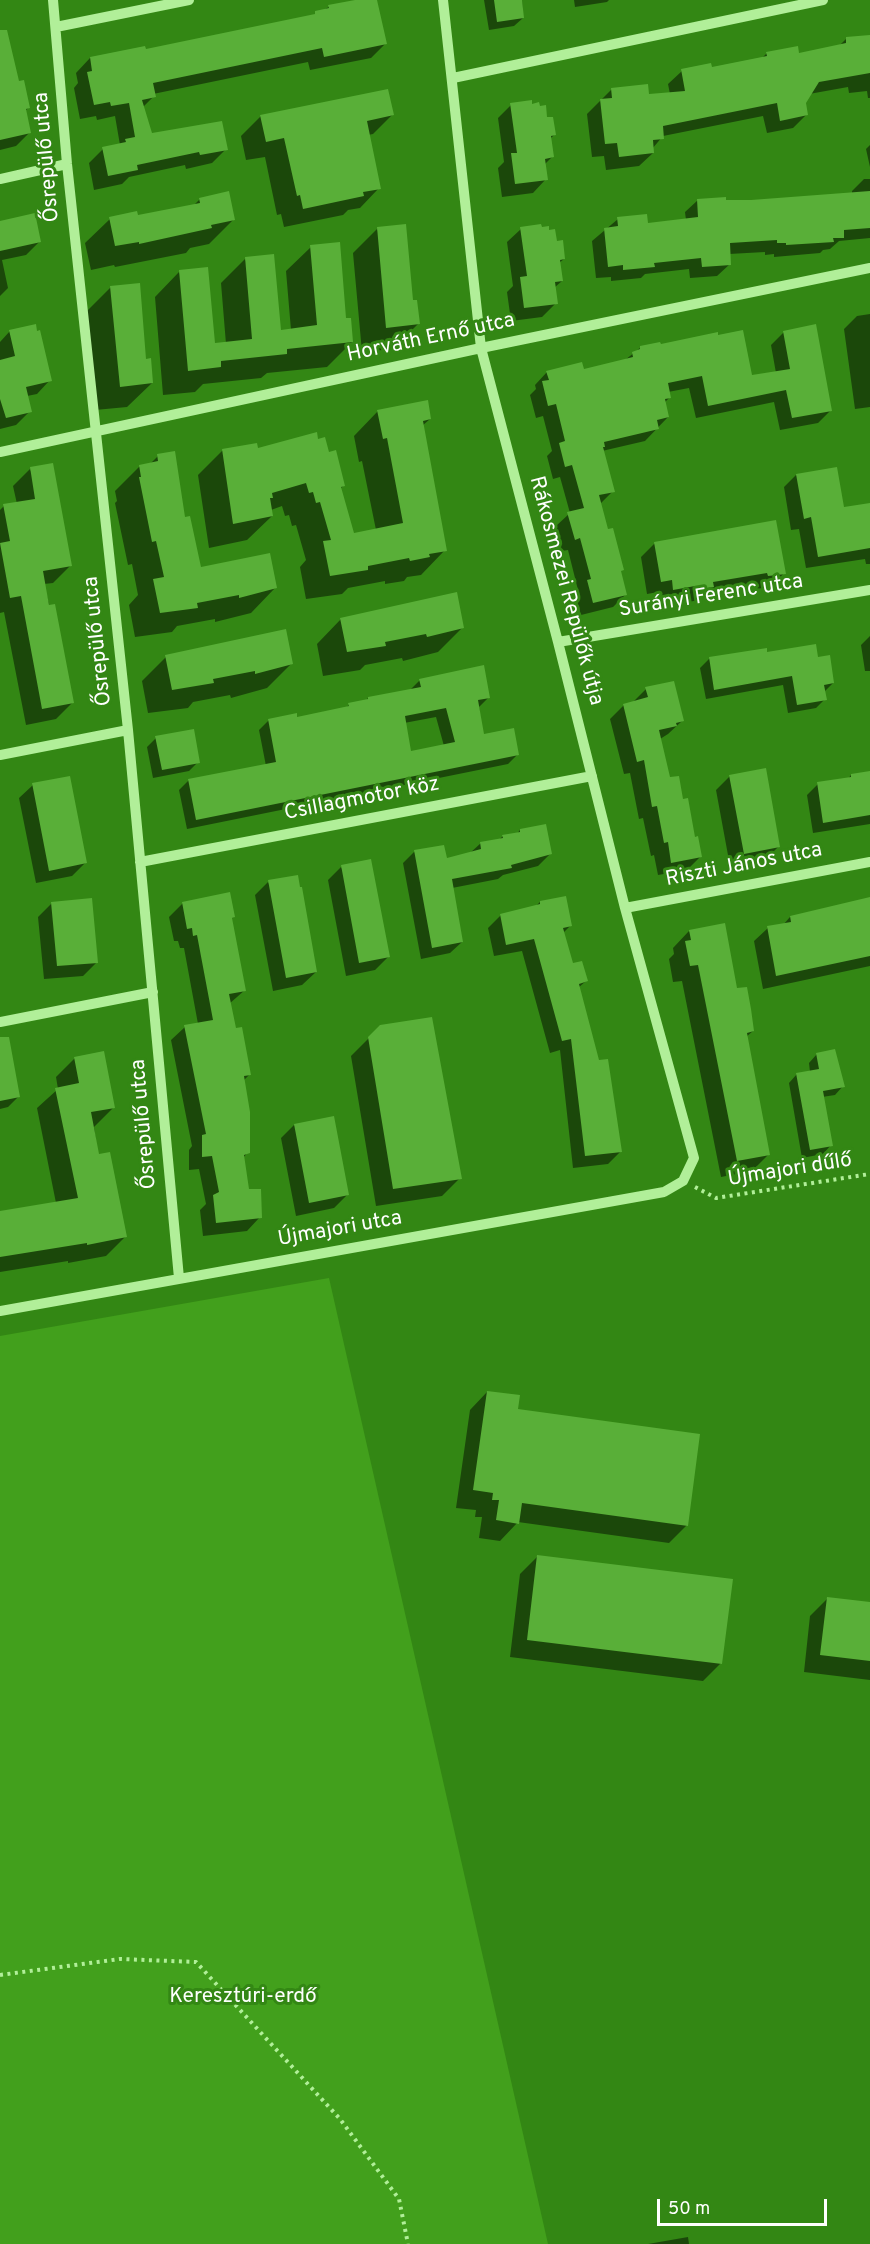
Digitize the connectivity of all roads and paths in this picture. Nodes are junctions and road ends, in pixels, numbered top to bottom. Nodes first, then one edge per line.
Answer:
1 (53, 0) edge
2 (189, 0) edge
3 (443, 0) edge
4 (823, 0) edge
5 (56, 27) junction
6 (453, 78) junction
7 (67, 164) junction
8 (0, 179) edge
9 (870, 268) edge
10 (481, 348) junction
11 (96, 432) junction
12 (0, 452) edge
13 (870, 590) edge
14 (558, 642) junction
15 (128, 730) junction
16 (0, 754) edge
17 (592, 776) junction
18 (140, 862) junction
19 (870, 862) edge
20 (625, 908) junction
21 (153, 992) junction
22 (0, 1022) edge
23 (870, 1174) edge
24 (683, 1181) junction
25 (179, 1278) junction
26 (0, 1311) edge
27 (0, 1975) edge
28 (408, 2244) edge

1 - 5 street, Ősrepülő utca
2 - 5 street
3 - 6 street, Rákosmezei Repülők útja
4 - 6 street
5 - 7 street, Ősrepülő utca
6 - 10 street, Rákosmezei Repülők útja
7 - 8 street
7 - 11 street, Ősrepülő utca
9 - 10 street, Horváth Ernő utca
10 - 11 street, Horváth Ernő utca
10 - 14 street, Rákosmezei Repülők útja
11 - 12 street, Horváth Ernő utca
11 - 15 street, Ősrepülő utca
13 - 14 street, Surányi Ferenc utca
14 - 17 street, Rákosmezei Repülők útja
15 - 16 street
15 - 18 street, Ősrepülő utca
17 - 18 street, Csillagmotor köz
17 - 20 street, Rákosmezei Repülők útja
18 - 21 street, Ősrepülő utca
19 - 20 street, Riszti János utca
20 - 24 street, Rákosmezei Repülők útja
21 - 22 street
21 - 25 street, Ősrepülő utca
23 - 24 path, Újmajori dűlő
24 - 25 street, Újmajori utca
25 - 26 street, Újmajori utca
27 - 28 path

